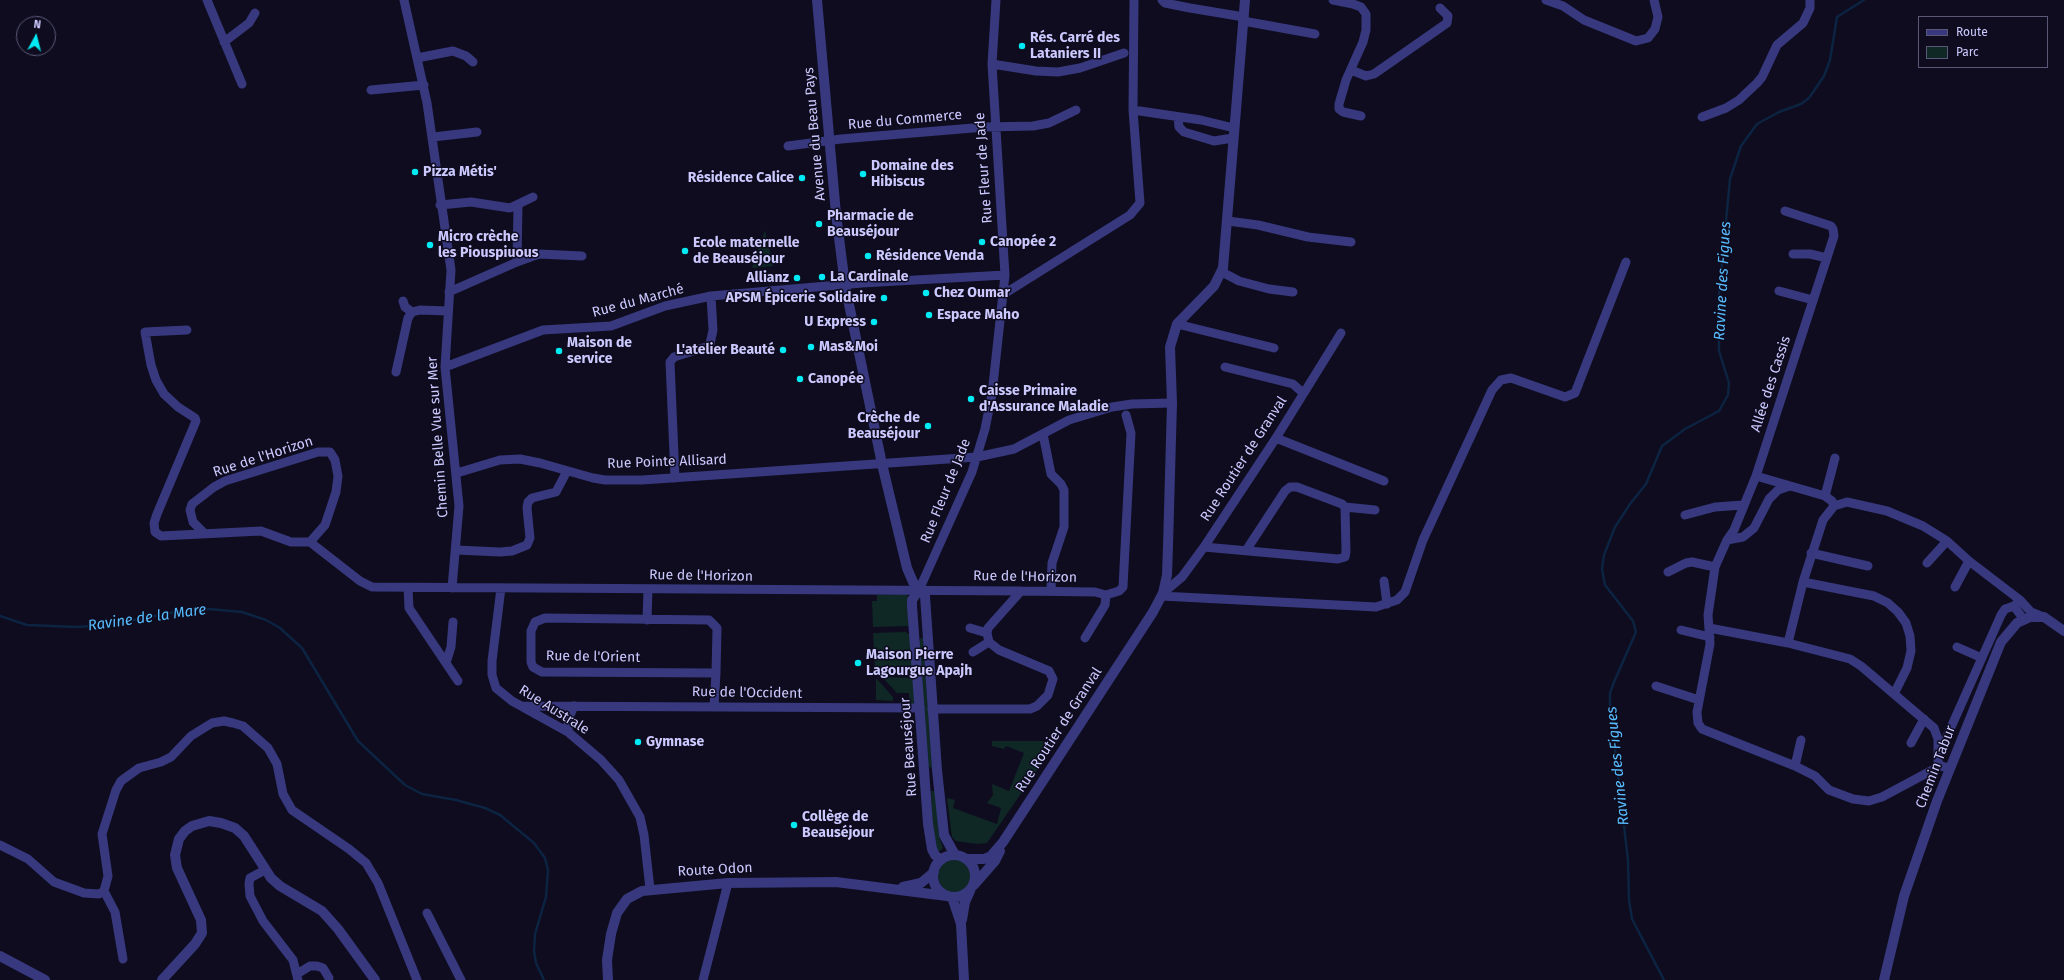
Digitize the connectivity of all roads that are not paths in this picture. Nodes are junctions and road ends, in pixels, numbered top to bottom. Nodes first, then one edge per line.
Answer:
1 (207, 0) edge
2 (816, 0) edge
3 (996, 0) edge
4 (1134, 0) edge
5 (1162, 0) edge
6 (1245, 0) edge
7 (1333, 0) edge
8 (1546, 0) edge
9 (1654, 0) edge
10 (1810, 0) edge
11 (407, 1) edge
12 (1190, 4) edge
13 (1440, 8) dead end
14 (255, 13) dead end
15 (1244, 19) junction
16 (1315, 34) dead end
17 (224, 42) junction
18 (1124, 53) dead end
19 (417, 58) junction
20 (473, 62) dead end
21 (992, 64) junction
22 (1351, 70) junction
23 (242, 84) dead end
24 (424, 85) junction
25 (371, 90) dead end
26 (1076, 110) dead end
27 (1133, 110) junction
28 (1361, 116) dead end
29 (1178, 117) junction
30 (1702, 117) dead end
31 (996, 126) junction
32 (477, 132) dead end
33 (1233, 133) junction
34 (433, 137) junction
35 (829, 140) junction
36 (788, 146) dead end
37 (533, 197) dead end
38 (440, 205) junction
39 (518, 206) junction
40 (1785, 211) dead end
41 (1228, 222) junction
42 (1352, 242) dead end
43 (1793, 254) dead end
44 (582, 256) dead end
45 (1827, 258) junction
46 (517, 262) junction
47 (1626, 262) dead end
48 (1222, 272) junction
49 (1005, 275) junction
50 (845, 285) junction
51 (449, 292) junction
52 (1293, 292) dead end
53 (1779, 292) dead end
54 (1004, 294) junction
55 (711, 296) junction
56 (1812, 300) junction
57 (402, 301) dead end
58 (448, 311) junction
59 (412, 312) junction
60 (1177, 324) junction
61 (187, 330) dead end
62 (1341, 333) dead end
63 (1274, 348) dead end
64 (446, 367) junction
65 (1225, 367) dead end
66 (396, 372) dead end
67 (1303, 393) junction
68 (1172, 403) junction
69 (1126, 415) dead end
70 (1042, 434) junction
71 (1276, 438) junction
72 (977, 457) junction
73 (1835, 458) dead end
74 (882, 464) junction
75 (567, 471) junction
76 (457, 472) junction
77 (1756, 476) junction
78 (675, 478) junction
79 (1384, 481) dead end
80 (1790, 486) junction
81 (1825, 496) junction
82 (1743, 505) junction
83 (1834, 506) junction
84 (1345, 507) junction
85 (1375, 510) dead end
86 (1685, 515) dead end
87 (204, 533) junction
88 (1727, 540) junction
89 (310, 542) junction
90 (1947, 542) junction
91 (1204, 547) junction
92 (1247, 549) junction
93 (456, 550) junction
94 (1812, 553) junction
95 (1968, 561) junction
96 (1927, 563) dead end
97 (1868, 566) dead end
98 (1715, 567) junction
99 (1668, 572) dead end
100 (1384, 581) dead end
101 (1803, 582) junction
102 (408, 587) junction
103 (1955, 587) dead end
104 (452, 588) junction
105 (501, 588) junction
106 (648, 589) junction
107 (919, 590) junction
108 (1021, 591) junction
109 (1051, 592) junction
110 (1106, 595) junction
111 (1162, 595) junction
112 (2017, 603) junction
113 (1387, 604) junction
114 (2044, 617) junction
115 (647, 620) junction
116 (2024, 620) junction
117 (453, 622) dead end
118 (970, 628) dead end
119 (1681, 630) dead end
120 (2064, 631) edge
121 (1709, 632) junction
122 (988, 638) junction
123 (1084, 638) dead end
124 (1788, 643) junction
125 (1957, 647) dead end
126 (973, 652) dead end
127 (1982, 658) junction
128 (446, 663) junction
129 (716, 673) junction
130 (458, 681) dead end
131 (1656, 686) dead end
132 (1894, 694) junction
133 (1699, 700) junction
134 (521, 706) junction
135 (574, 706) junction
136 (714, 707) junction
137 (920, 708) junction
138 (932, 710) junction
139 (1924, 719) junction
140 (568, 732) junction
141 (1801, 740) dead end
142 (1911, 743) dead end
143 (1938, 746) junction
144 (1795, 766) junction
145 (1945, 767) junction
146 (1003, 842) junction
147 (0, 846) edge
148 (954, 855) junction
149 (967, 859) junction
150 (941, 860) junction
151 (265, 870) junction
152 (934, 872) junction
153 (728, 883) junction
154 (893, 888) junction
155 (972, 888) junction
156 (650, 889) junction
157 (104, 891) junction
158 (950, 897) junction
159 (427, 913) dead end
160 (961, 924) junction
161 (0, 956) edge
162 (123, 959) dead end
163 (298, 977) edge
164 (329, 978) dead end
165 (45, 980) edge
166 (162, 980) edge
167 (375, 980) edge
168 (417, 980) edge
169 (461, 980) edge
170 (608, 980) edge
171 (703, 980) edge
172 (964, 980) edge
173 (1884, 980) edge

1 - 17 street
2 - 35 street, Avenue du Beau Pays
3 - 21 street, Rue Fleur de Jade
4 - 27 street
5 - 12 street
6 - 15 street, Rue Routier de Granval
7 - 22 street
8 - 9 street
10 - 30 street
11 - 19 street, Chemin Belle Vue sur Mer
12 - 15 street
13 - 22 street
14 - 17 street
15 - 16 street
15 - 33 street, Rue Routier de Granval
17 - 23 street
18 - 21 street
19 - 20 street
19 - 24 street, Chemin Belle Vue sur Mer
21 - 31 street, Rue Fleur de Jade
22 - 28 street
24 - 25 street
24 - 34 street, Chemin Belle Vue sur Mer
26 - 31 street, Rue du Commerce
27 - 29 street
27 - 54 street
29 - 33 street
29 - 33 street
31 - 35 street, Rue du Commerce
31 - 49 street, Rue Fleur de Jade
32 - 34 street
33 - 41 street, Rue Routier de Granval
34 - 38 street, Chemin Belle Vue sur Mer
35 - 36 street, Rue du Commerce
35 - 50 street, Avenue du Beau Pays
37 - 39 street
38 - 39 street
38 - 51 street, Chemin Belle Vue sur Mer
39 - 46 street
40 - 45 street, Allée des Cassis
41 - 42 street
41 - 48 street, Rue Routier de Granval
43 - 45 street
44 - 46 street
45 - 56 street, Allée des Cassis
46 - 51 street
47 - 113 street
48 - 52 street
48 - 60 street, Rue Routier de Granval
49 - 50 street, Rue du Marché
49 - 54 street, Rue Fleur de Jade
50 - 55 street, Rue du Marché
50 - 74 street, Avenue du Beau Pays
51 - 58 street, Chemin Belle Vue sur Mer
53 - 56 street
54 - 72 street, Rue Fleur de Jade
55 - 64 street, Rue du Marché
55 - 78 street
56 - 77 street, Allée des Cassis
57 - 59 street
58 - 59 street
58 - 64 street, Chemin Belle Vue sur Mer
59 - 66 street
60 - 63 street
60 - 68 street, Rue Routier de Granval
61 - 87 street
62 - 67 street, Rue Routier de Granval
64 - 76 street, Chemin Belle Vue sur Mer
65 - 67 street
67 - 71 street, Rue Routier de Granval
68 - 70 street, Rue Pointe Allisard
68 - 111 street, Rue Routier de Granval
69 - 110 street
70 - 72 street, Rue Pointe Allisard
70 - 109 street
71 - 79 street
71 - 91 street, Rue Routier de Granval
72 - 74 street, Rue Pointe Allisard
72 - 107 street, Rue Fleur de Jade
73 - 81 street
74 - 78 street, Rue Pointe Allisard
74 - 107 street, Avenue du Beau Pays
75 - 76 street, Rue Pointe Allisard
75 - 78 street, Rue Pointe Allisard
75 - 93 street
76 - 93 street, Chemin Belle Vue sur Mer
77 - 80 street
77 - 82 street, Allée des Cassis
80 - 81 street
80 - 88 street
81 - 83 street
82 - 86 street
82 - 88 street, Allée des Cassis
83 - 90 street
83 - 94 street
84 - 85 street
84 - 92 street
84 - 92 street
87 - 89 street
87 - 89 street, Rue de l'Horizon
88 - 98 street, Allée des Cassis
89 - 102 street, Rue de l'Horizon
90 - 95 street
90 - 96 street
91 - 92 street
91 - 111 street, Rue Routier de Granval
93 - 104 street, Chemin Belle Vue sur Mer
94 - 97 street
94 - 101 street
95 - 103 street
95 - 112 street
98 - 99 street
98 - 121 street, Allée des Cassis
100 - 113 street
101 - 124 street
101 - 132 street
102 - 104 street, Rue de l'Horizon
102 - 128 street
104 - 105 street, Rue de l'Horizon
105 - 106 street, Rue de l'Horizon
105 - 134 street, Rue Australe
106 - 107 street, Rue de l'Horizon
106 - 115 street
107 - 108 street, Rue de l'Horizon
107 - 137 street, Rue Beauséjour
107 - 138 street, Rue Beauséjour
108 - 109 street, Rue de l'Horizon
108 - 122 street
109 - 110 street, Rue de l'Horizon
110 - 123 street
111 - 113 street
111 - 146 street, Rue Routier de Granval
112 - 114 street
112 - 116 street
112 - 127 street
114 - 116 street
114 - 120 street
115 - 129 street, Rue de l'Orient
115 - 129 street, Rue de l'Orient
116 - 145 street, Chemin Tabur
117 - 128 street
118 - 122 street
119 - 121 street
121 - 124 street
121 - 133 street, Allée des Cassis
122 - 126 street
122 - 138 street
124 - 132 street
125 - 127 street
127 - 143 street
128 - 130 street
129 - 136 street, Rue de l'Orient
131 - 133 street
132 - 139 street
133 - 144 street, Allée des Cassis
134 - 135 street, Rue de l'Occident
134 - 140 street, Rue Australe
135 - 136 street, Rue de l'Occident
135 - 140 street
136 - 137 street, Rue de l'Occident
137 - 150 street, Rue Beauséjour
138 - 148 street, Rue Beauséjour
139 - 142 street
139 - 143 street
140 - 156 street, Rue Australe
141 - 144 street
143 - 145 street
144 - 145 street, Allée des Cassis
145 - 173 street, Chemin Tabur
146 - 149 street
146 - 155 street
147 - 157 street
148 - 149 street
148 - 150 street
149 - 155 street
150 - 152 street
151 - 163 street
151 - 166 street
151 - 167 street
152 - 154 street, Route Odon
152 - 158 street
153 - 154 street, Route Odon
153 - 156 street, Route Odon
153 - 171 street
154 - 158 street, Route Odon
155 - 158 street
155 - 160 street
156 - 170 street, Route Odon
157 - 162 street
157 - 168 street
158 - 160 street
159 - 169 street
160 - 172 street
161 - 165 street
163 - 164 street

